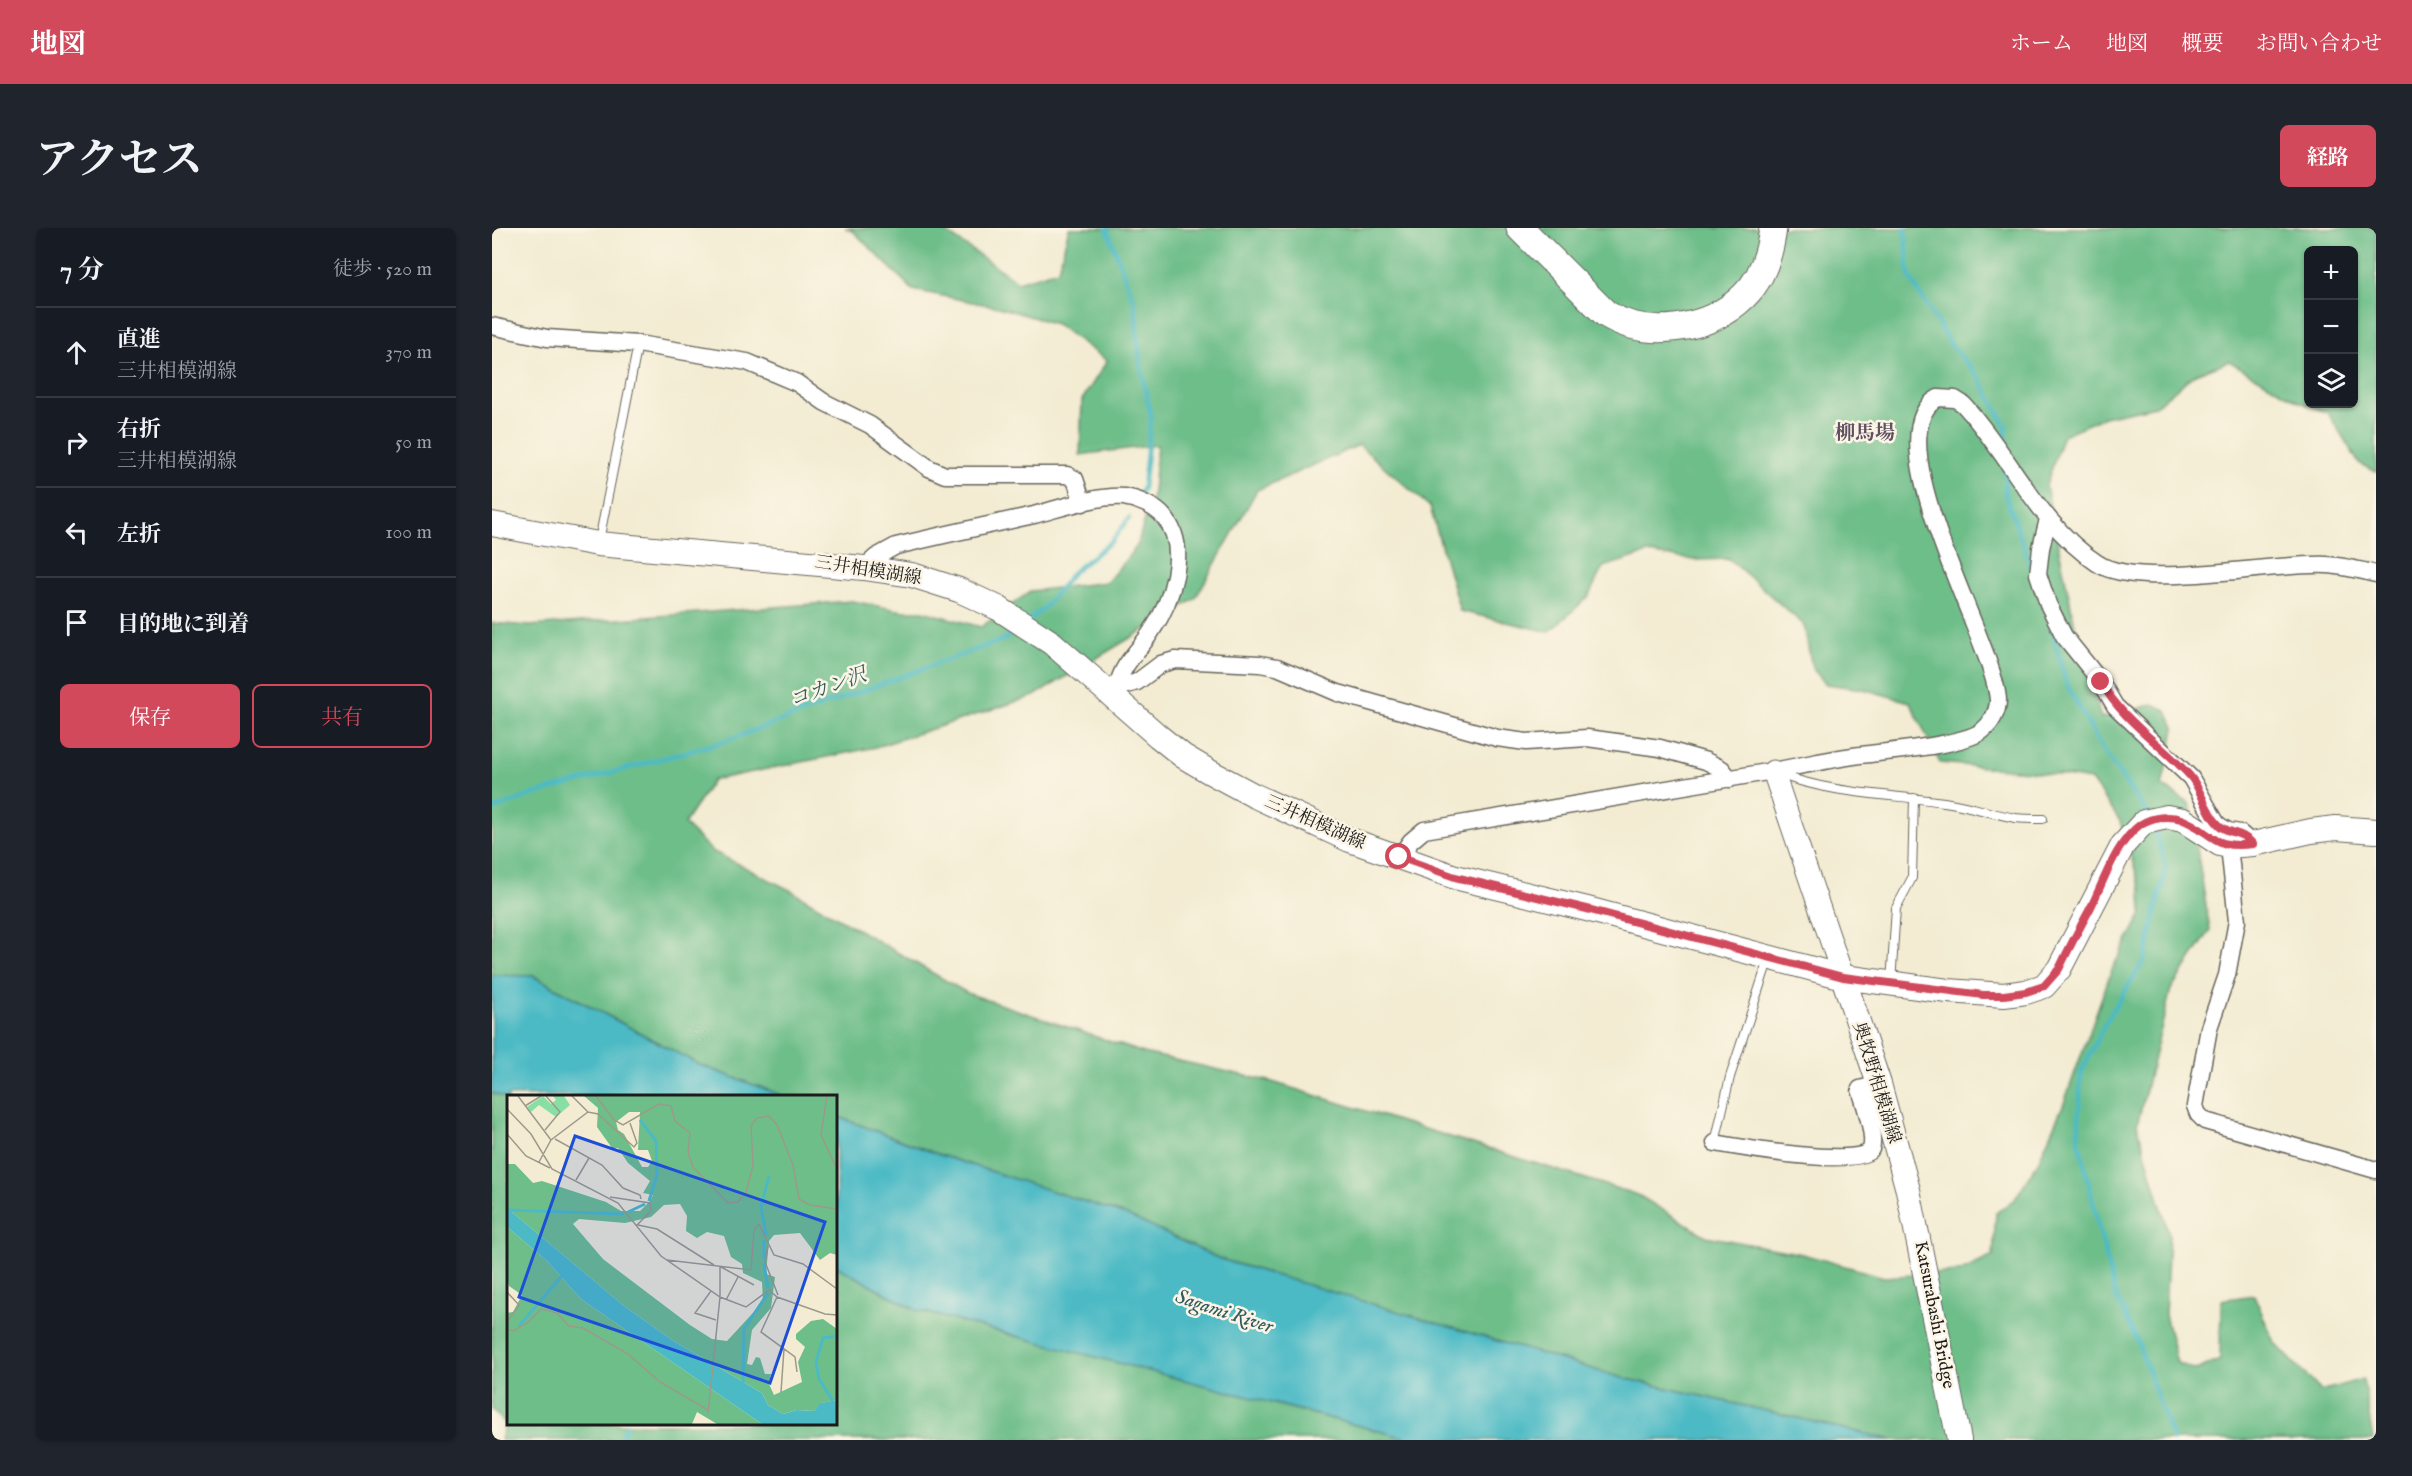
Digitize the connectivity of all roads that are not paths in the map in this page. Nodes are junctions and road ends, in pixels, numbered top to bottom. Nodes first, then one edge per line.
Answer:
1 (1520, 228) edge
2 (1773, 228) edge
3 (492, 326) edge
4 (638, 344) junction
5 (1083, 503) junction
6 (2048, 519) junction
7 (492, 524) edge
8 (598, 544) junction
9 (864, 568) junction
10 (2376, 574) edge
11 (1115, 691) junction
12 (1773, 771) junction
13 (1730, 779) junction
14 (1914, 798) junction
15 (2043, 819) dead end
16 (2376, 831) edge
17 (2253, 844) junction
18 (2229, 846) junction
19 (1399, 857) junction
20 (1769, 957) junction
21 (1843, 977) junction
22 (1891, 984) junction
23 (1879, 1084) junction
24 (1715, 1143) joint
25 (2376, 1170) edge
26 (1908, 1190) joint
27 (1959, 1440) edge

1 - 2 highway
3 - 4 street
4 - 5 street
4 - 8 lane
5 - 9 street
5 - 11 street
6 - 10 street
6 - 12 street
6 - 17 street
7 - 8 main road, 三井相模湖線
8 - 9 main road, 三井相模湖線
9 - 11 main road, 三井相模湖線
11 - 13 street
11 - 19 main road, 三井相模湖線
12 - 13 street
12 - 14 lane
12 - 21 street
13 - 19 street
14 - 15 lane
14 - 22 lane
16 - 17 main road
17 - 18 main road
18 - 22 main road, 三井相模湖線
18 - 25 street
19 - 20 main road, 三井相模湖線
20 - 21 main road, 三井相模湖線
20 - 24 lane
21 - 22 main road, 三井相模湖線
21 - 23 main road, 奥牧野相模湖線
23 - 24 street
23 - 26 main road, 奥牧野相模湖線
26 - 27 main road, Katsurabashi Bridge

